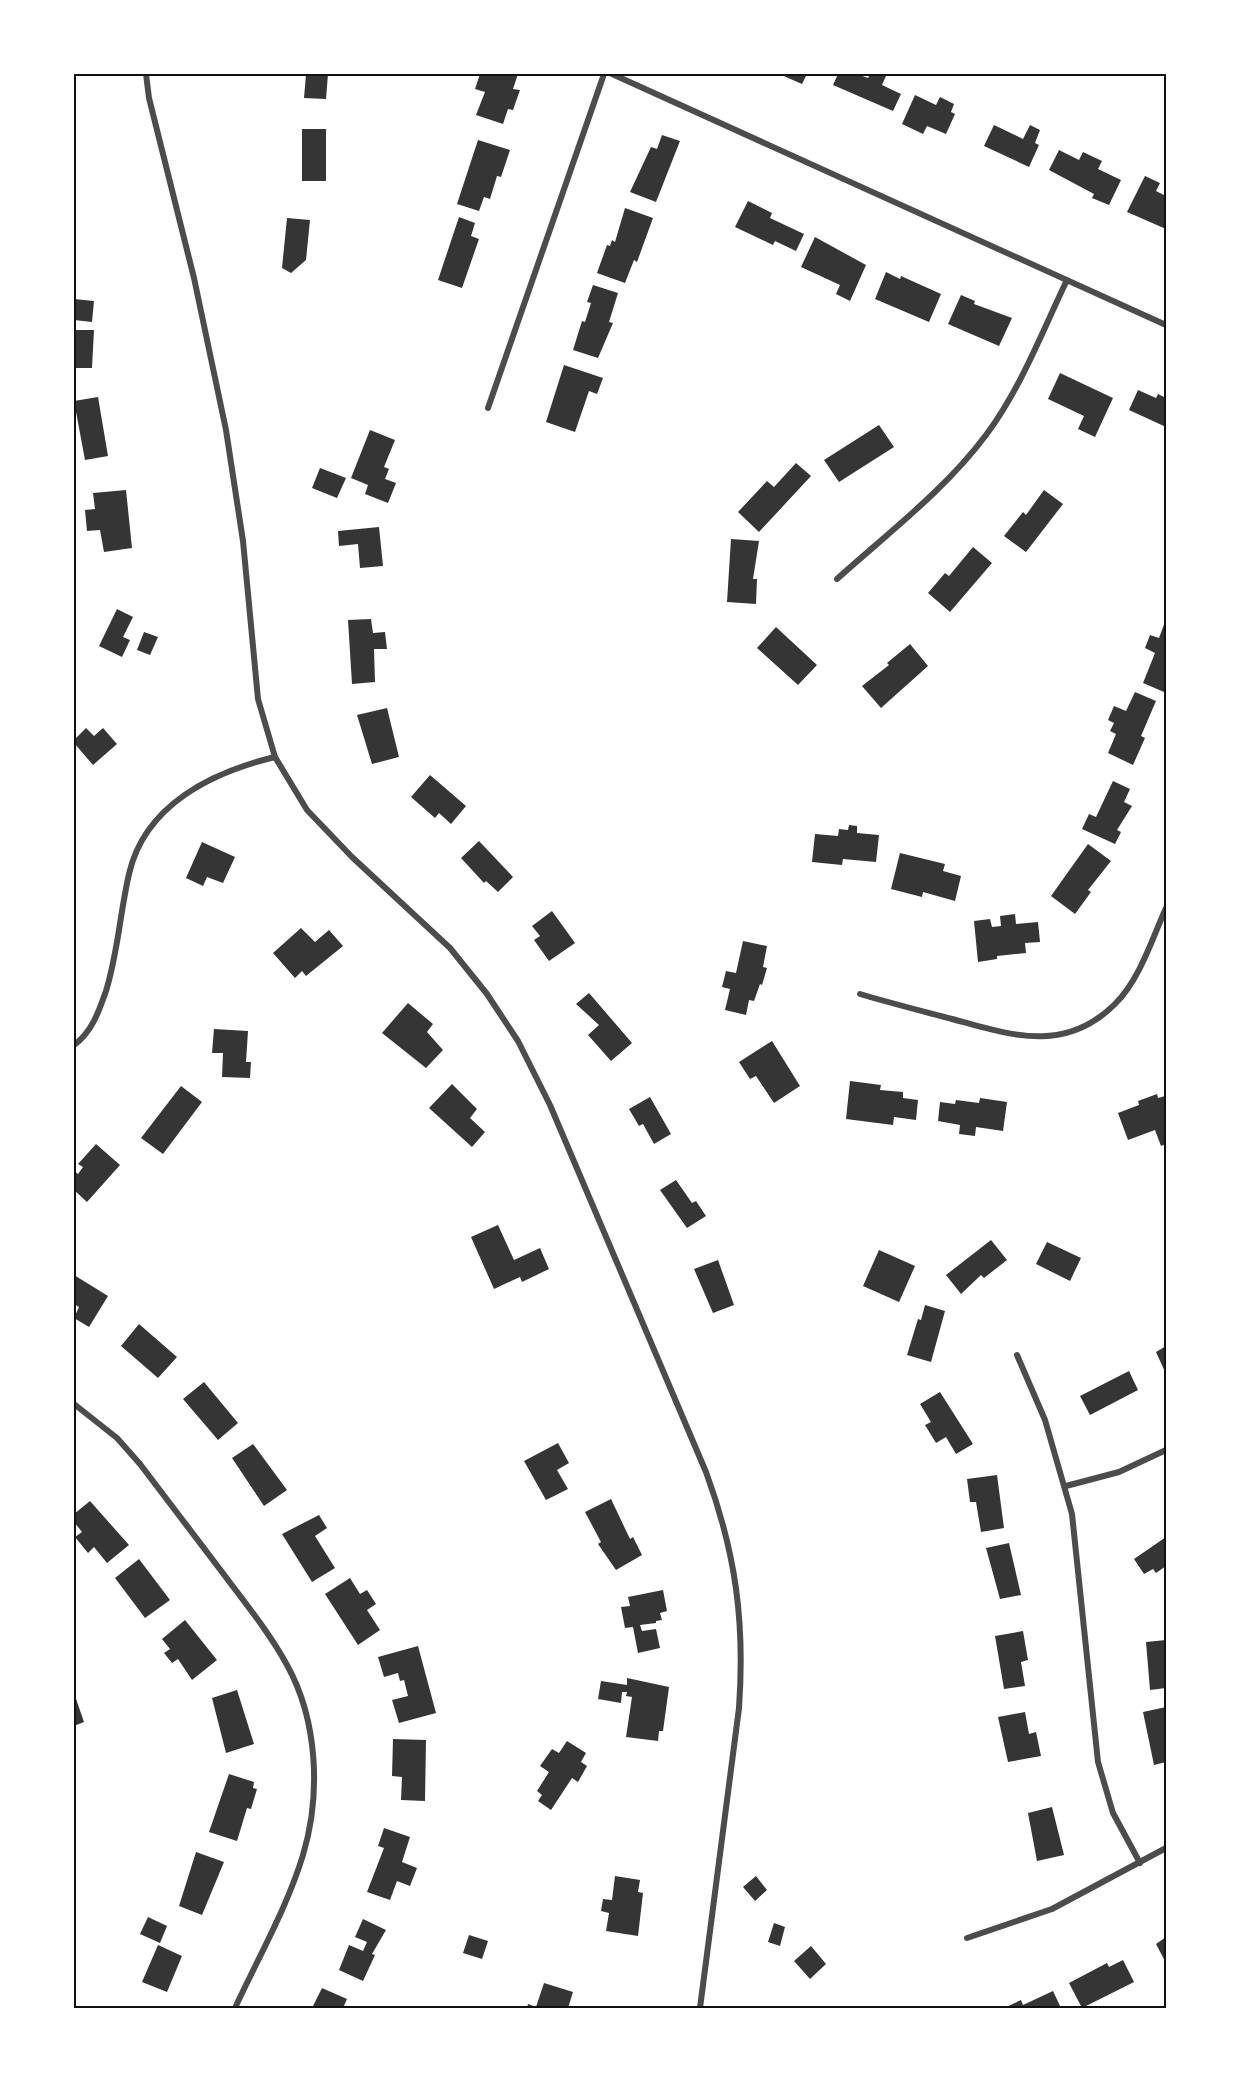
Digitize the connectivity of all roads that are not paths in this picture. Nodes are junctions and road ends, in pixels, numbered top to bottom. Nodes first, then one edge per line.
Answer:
1 (146, 74) edge
2 (604, 74) edge
3 (612, 74) edge
4 (1067, 280) junction
5 (1167, 325) edge
6 (488, 408) dead end
7 (837, 579) dead end
8 (275, 757) junction
9 (1167, 908) edge
10 (860, 994) dead end
11 (74, 1045) edge
12 (1017, 1355) dead end
13 (74, 1404) edge
14 (1167, 1450) edge
15 (1066, 1486) junction
16 (1167, 1848) edge
17 (1140, 1863) junction
18 (967, 1938) dead end
19 (235, 2008) edge
20 (700, 2008) edge

1 - 8 street
2 - 6 street
3 - 4 street
4 - 5 street
4 - 7 street
8 - 11 street
8 - 20 street
9 - 10 street
12 - 15 street
13 - 19 street
14 - 15 street
15 - 17 street
16 - 17 street
17 - 18 street

